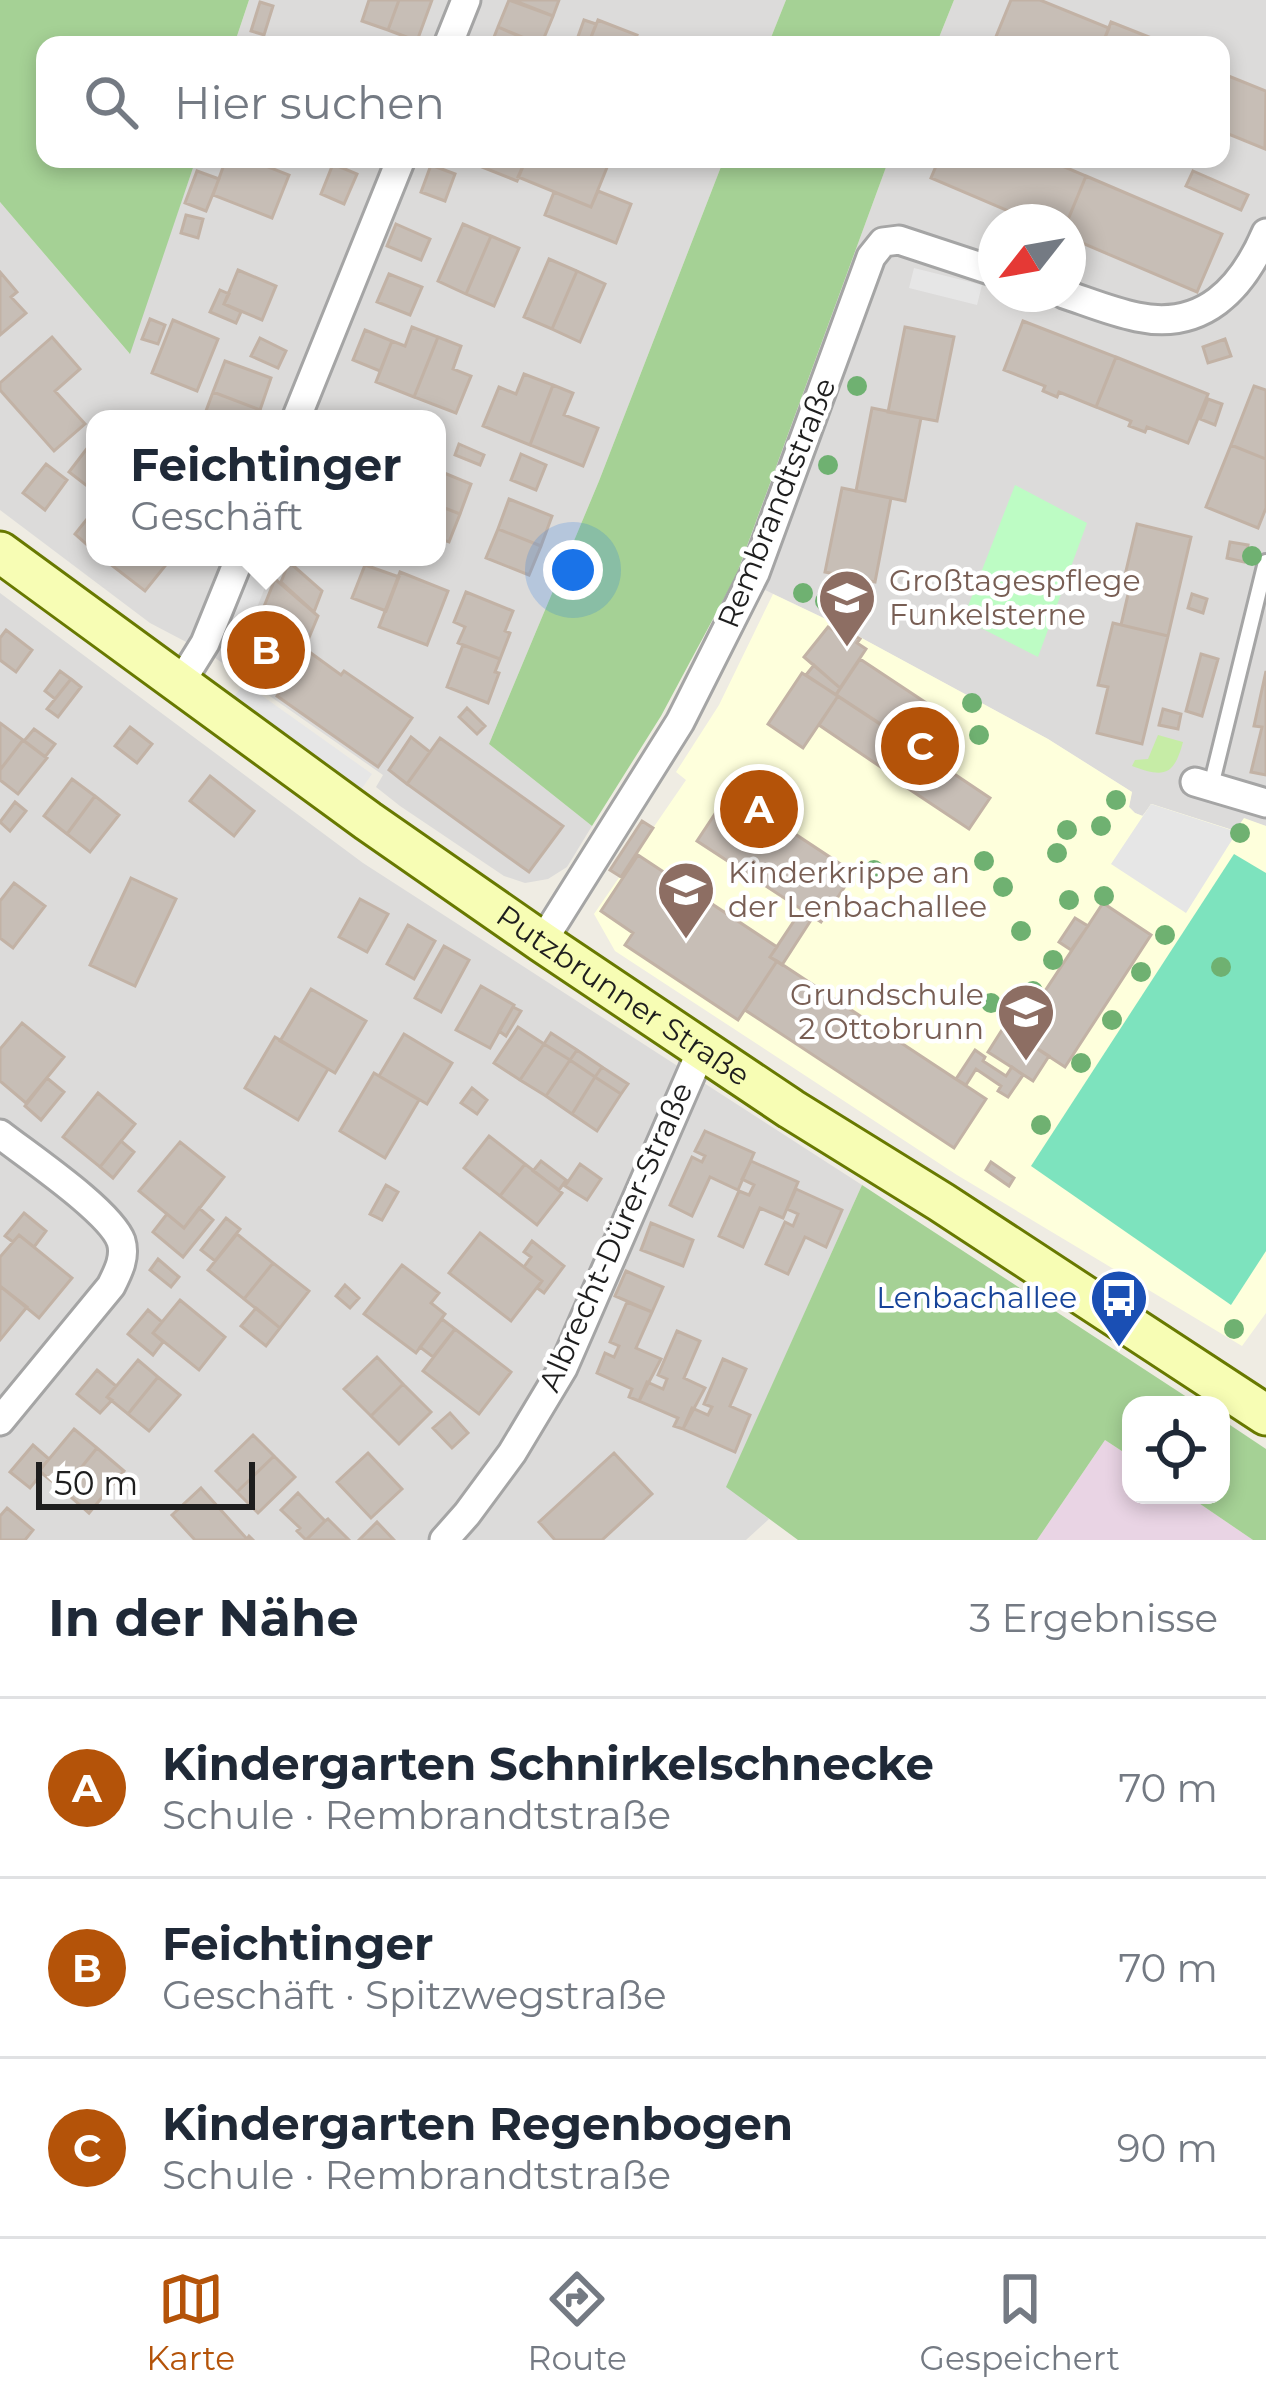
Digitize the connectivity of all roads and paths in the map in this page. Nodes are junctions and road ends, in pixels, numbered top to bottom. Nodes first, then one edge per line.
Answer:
1 (466, 0) edge
2 (452, 36) edge
3 (397, 168) edge
4 (1266, 233) edge
5 (978, 266) edge
6 (1086, 301) edge
7 (300, 410) edge
8 (0, 552) edge
9 (1266, 562) edge
10 (236, 566) edge
11 (179, 685) junction
12 (1203, 784) joint
13 (1266, 803) edge
14 (542, 942) junction
15 (702, 1048) junction
16 (0, 1134) edge
17 (1266, 1415) edge
18 (0, 1421) edge
19 (444, 1540) edge

1 - 2 street
3 - 7 street
4 - 6 street
5 - 14 street, Rembrandtstraße
8 - 11 main road, Putzbrunner Straße
9 - 12 lane
10 - 11 street
11 - 14 main road, Putzbrunner Straße
12 - 13 street
14 - 15 main road, Putzbrunner Straße
15 - 17 main road, Putzbrunner Straße
15 - 19 street, Albrecht-Dürer-Straße
16 - 18 street

